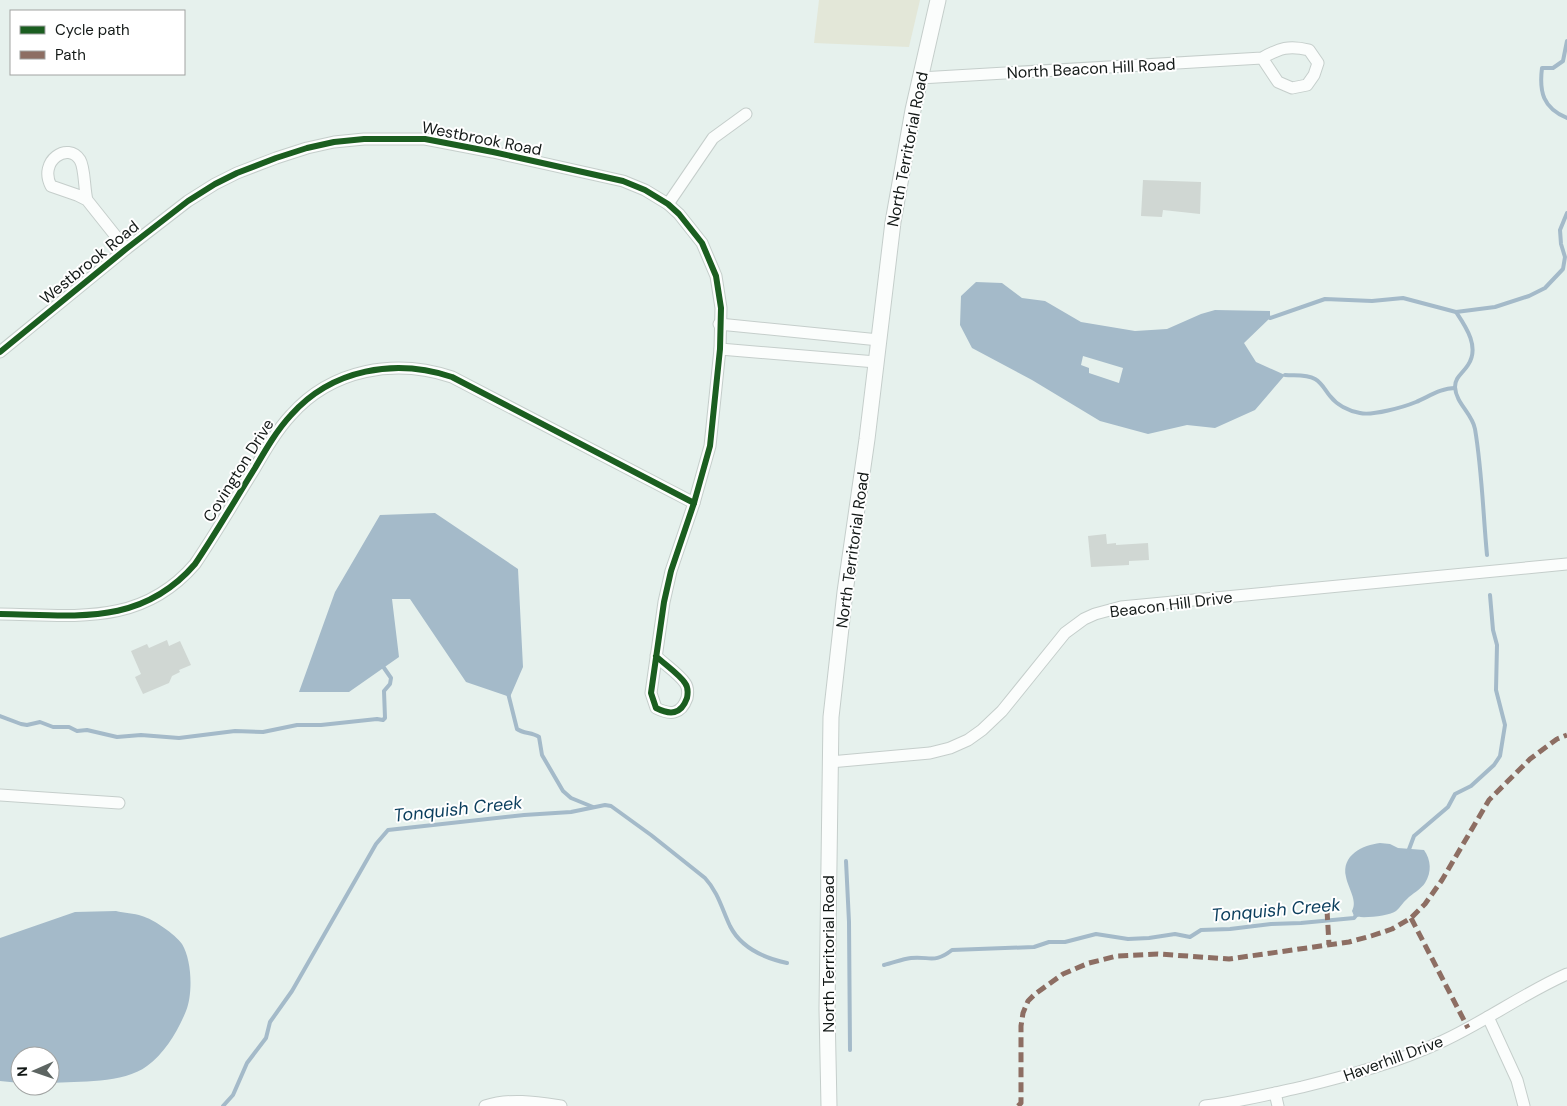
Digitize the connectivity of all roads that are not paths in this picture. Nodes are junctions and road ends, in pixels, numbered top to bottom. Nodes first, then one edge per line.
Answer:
1 (938, 0) edge
2 (1262, 58) junction
3 (920, 78) junction
4 (746, 114) dead end
5 (87, 200) dead end
6 (668, 204) junction
7 (126, 249) junction
8 (719, 324) junction
9 (879, 340) junction
10 (720, 349) junction
11 (0, 352) edge
12 (876, 362) junction
13 (694, 503) junction
14 (1567, 564) edge
15 (0, 614) edge
16 (656, 656) junction
17 (830, 762) junction
18 (0, 795) edge
19 (119, 803) dead end
20 (1567, 974) edge
21 (1488, 1017) junction
22 (1275, 1093) junction
23 (486, 1106) edge
24 (561, 1106) edge
25 (829, 1106) edge
26 (1205, 1106) edge
27 (1278, 1106) edge
28 (1524, 1106) edge

1 - 3 main road, North Territorial Road
2 - 2 street, North Beacon Hill Road
2 - 3 street, North Beacon Hill Road
3 - 9 main road, North Territorial Road
4 - 6 street
5 - 7 street
6 - 7 street, Westbrook Road
6 - 8 street, Westbrook Road
7 - 11 street, Westbrook Road
8 - 9 street
8 - 10 street, Westbrook Road
9 - 12 main road, North Territorial Road
10 - 12 street
10 - 13 street, Westbrook Road
12 - 17 main road, North Territorial Road
13 - 15 street, Covington Drive
13 - 16 street, Westbrook Road
14 - 17 street, Beacon Hill Drive
16 - 16 street, Westbrook Road
17 - 25 main road, North Territorial Road
18 - 19 street
20 - 21 street, Haverhill Drive
21 - 22 street, Haverhill Drive
21 - 28 street
22 - 26 street, Haverhill Drive
22 - 27 street
23 - 24 street

